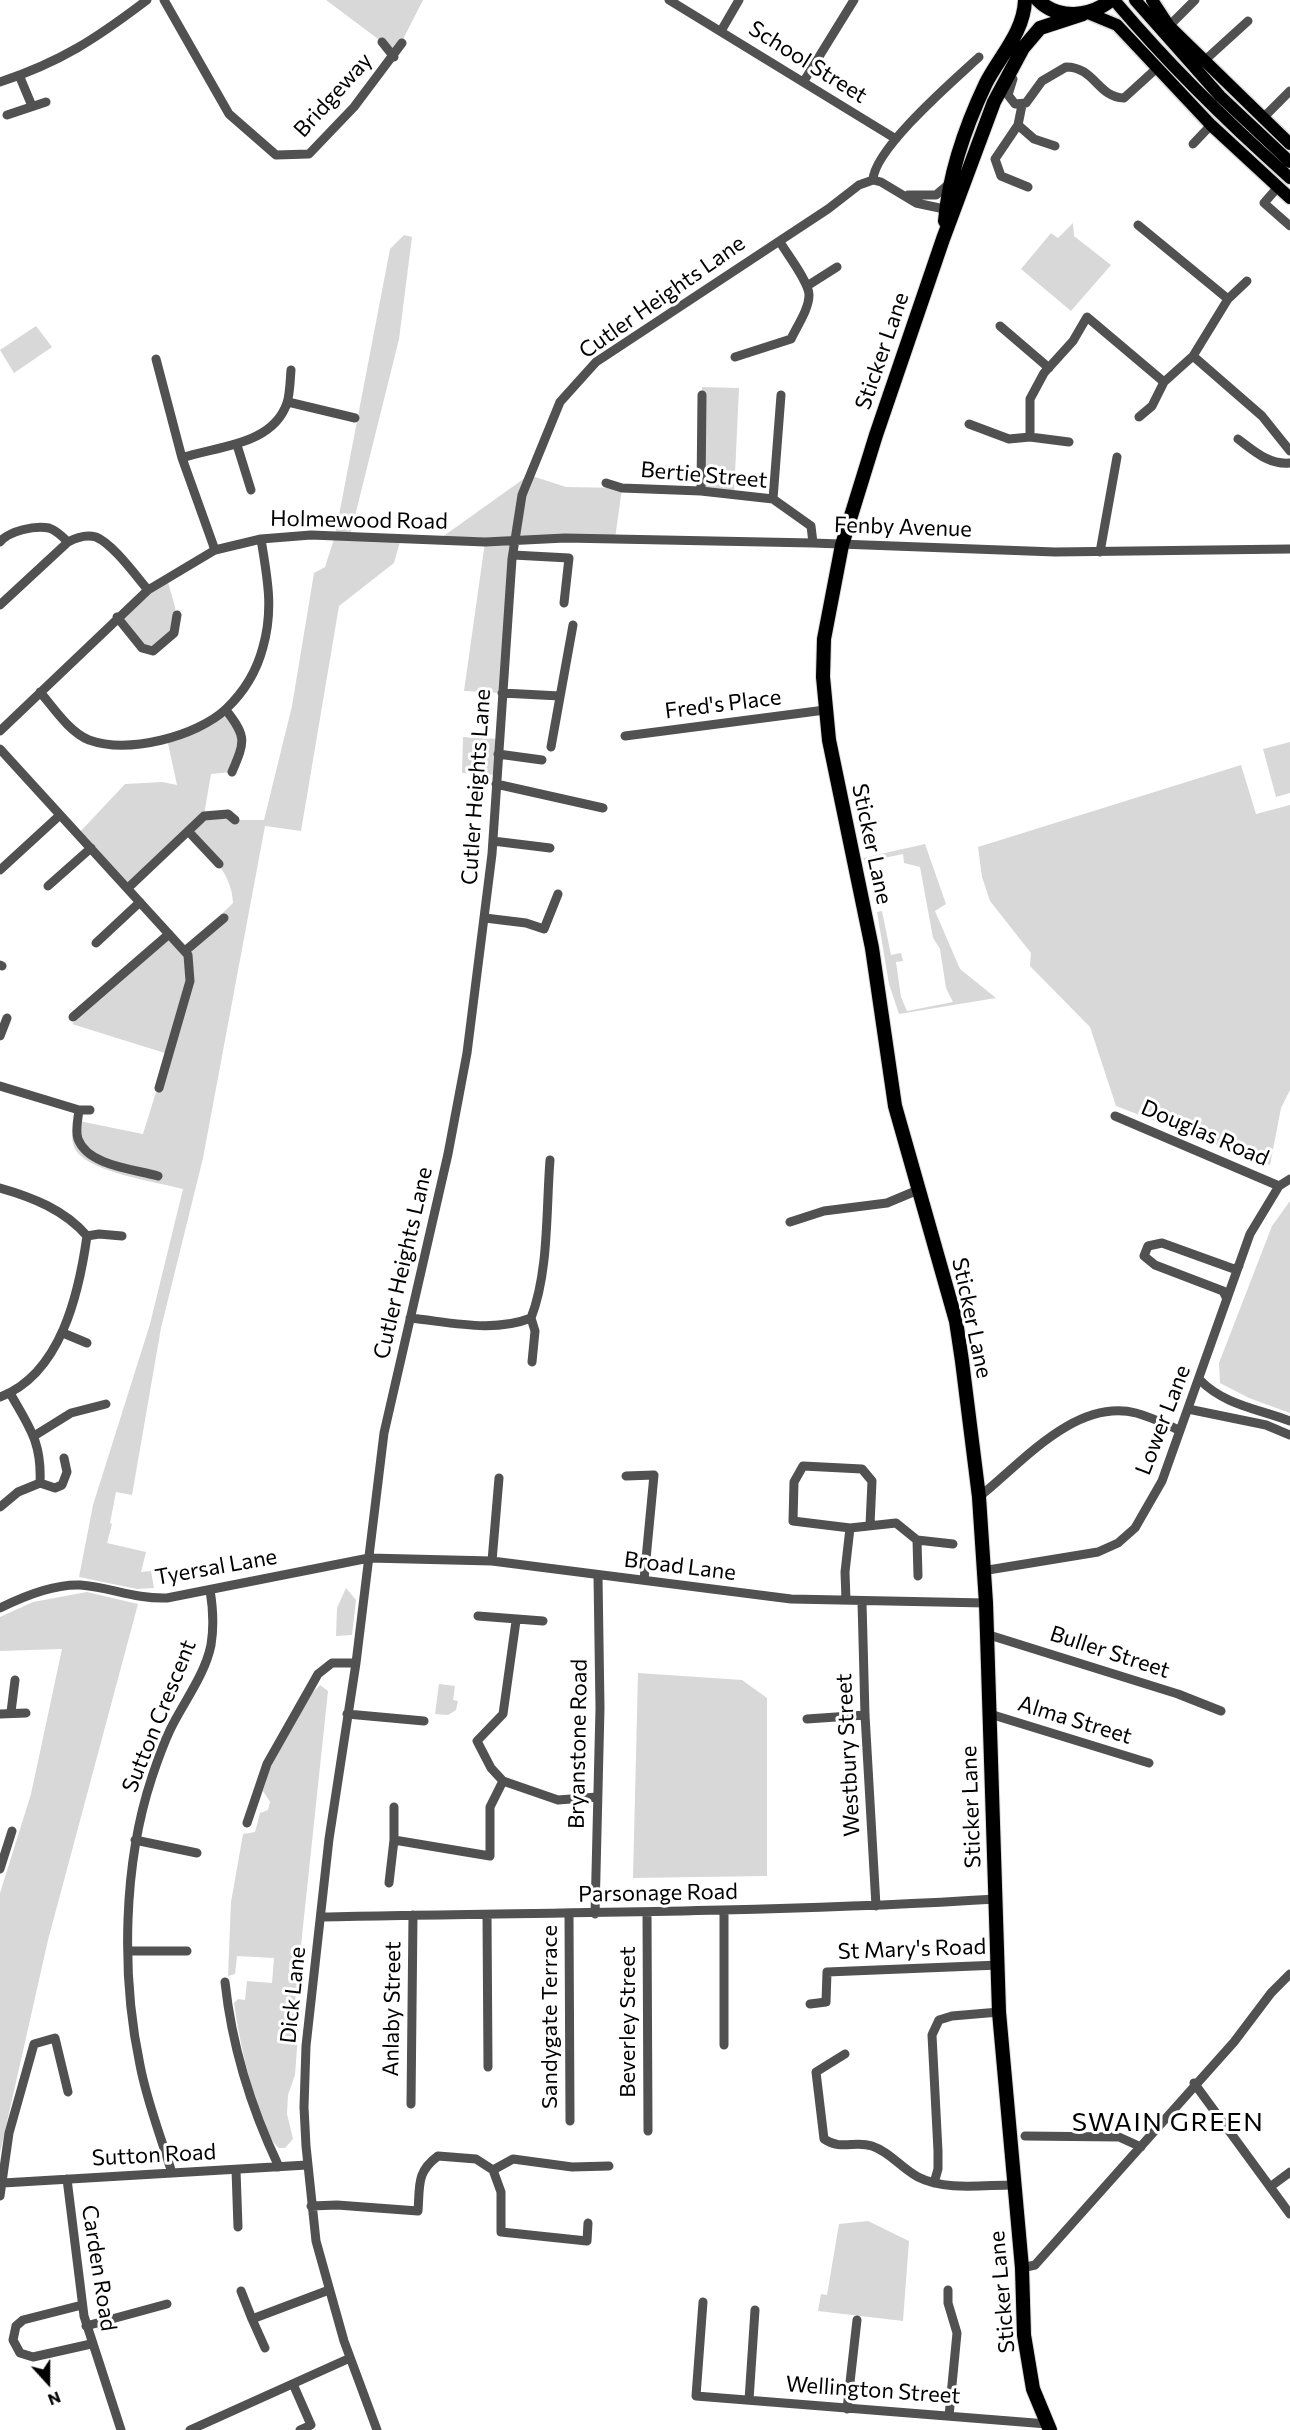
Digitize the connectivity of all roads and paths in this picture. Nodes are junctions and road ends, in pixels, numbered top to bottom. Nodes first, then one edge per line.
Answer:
1 (147, 0) edge
2 (164, 0) edge
3 (669, 0) edge
4 (739, 0) edge
5 (854, 0) edge
6 (1025, 0) edge
7 (1038, 0) edge
8 (1135, 0) edge
9 (1152, 0) edge
10 (1195, 0) edge
11 (1111, 1) edge
12 (1086, 13) junction
13 (1248, 21) dead end
14 (1169, 26) junction
15 (721, 31) junction
16 (382, 42) dead end
17 (402, 43) dead end
18 (1023, 48) junction
19 (394, 57) junction
20 (978, 57) dead end
21 (1204, 61) junction
22 (1156, 68) junction
23 (19, 75) junction
24 (804, 81) junction
25 (0, 82) edge
26 (1290, 91) edge
27 (46, 102) dead end
28 (1022, 105) junction
29 (32, 106) junction
30 (7, 115) dead end
31 (1263, 118) junction
32 (1017, 125) junction
33 (1211, 125) junction
34 (896, 139) junction
35 (1193, 144) dead end
36 (1290, 144) edge
37 (1055, 146) dead end
38 (1290, 162) edge
39 (1290, 178) edge
40 (873, 180) junction
41 (951, 182) junction
42 (1028, 187) dead end
43 (1278, 187) junction
44 (905, 195) junction
45 (1290, 198) edge
46 (950, 210) junction
47 (1138, 225) dead end
48 (1290, 226) edge
49 (780, 242) junction
50 (837, 267) dead end
51 (1247, 281) dead end
52 (807, 286) junction
53 (1227, 299) junction
54 (1000, 326) dead end
55 (1193, 356) junction
56 (735, 357) dead end
57 (156, 359) dead end
58 (1049, 368) junction
59 (291, 370) dead end
60 (1164, 382) junction
61 (702, 395) dead end
62 (781, 395) dead end
63 (288, 402) junction
64 (1138, 417) dead end
65 (356, 418) dead end
66 (969, 424) dead end
67 (1030, 437) junction
68 (1238, 439) dead end
69 (1069, 442) dead end
70 (237, 445) junction
71 (1290, 452) edge
72 (1117, 457) dead end
73 (182, 458) junction
74 (1290, 463) edge
75 (606, 483) dead end
76 (251, 490) dead end
77 (701, 491) junction
78 (773, 500) junction
79 (261, 539) junction
80 (515, 540) junction
81 (0, 542) edge
82 (68, 542) junction
83 (813, 543) junction
84 (842, 545) junction
85 (1290, 549) edge
86 (214, 550) junction
87 (1100, 552) junction
88 (513, 555) junction
89 (148, 590) junction
90 (564, 603) dead end
91 (0, 605) edge
92 (177, 615) dead end
93 (117, 617) junction
94 (573, 625) dead end
95 (40, 692) junction
96 (502, 693) junction
97 (560, 696) junction
98 (226, 710) junction
99 (825, 710) junction
100 (0, 732) edge
101 (625, 736) dead end
102 (551, 747) dead end
103 (0, 749) edge
104 (498, 754) junction
105 (542, 760) dead end
106 (232, 772) dead end
107 (496, 784) junction
108 (603, 808) dead end
109 (60, 815) junction
110 (235, 820) dead end
111 (188, 831) junction
112 (493, 841) junction
113 (550, 848) dead end
114 (91, 849) junction
115 (0, 854) edge
116 (8, 863) junction
117 (219, 864) dead end
118 (0, 870) edge
119 (48, 886) dead end
120 (128, 888) junction
121 (558, 894) dead end
122 (140, 902) junction
123 (224, 918) dead end
124 (485, 918) junction
125 (169, 934) junction
126 (96, 943) dead end
127 (185, 951) junction
128 (73, 1017) dead end
129 (7, 1018) dead end
130 (0, 1036) edge
131 (0, 1086) edge
132 (159, 1088) dead end
133 (79, 1110) junction
134 (90, 1110) dead end
135 (1115, 1116) dead end
136 (74, 1120) dead end
137 (550, 1160) dead end
138 (158, 1176) dead end
139 (1290, 1179) edge
140 (1280, 1186) junction
141 (0, 1188) edge
142 (918, 1190) junction
143 (790, 1222) dead end
144 (87, 1236) junction
145 (122, 1236) dead end
146 (1239, 1266) junction
147 (1227, 1299) junction
148 (410, 1318) junction
149 (531, 1318) junction
150 (63, 1333) junction
151 (87, 1343) dead end
152 (532, 1362) dead end
153 (1200, 1380) junction
154 (10, 1393) junction
155 (0, 1397) edge
156 (106, 1404) dead end
157 (1188, 1409) junction
158 (1290, 1421) edge
159 (1179, 1431) junction
160 (1290, 1435) edge
161 (34, 1436) junction
162 (64, 1458) dead end
163 (626, 1476) dead end
164 (499, 1478) dead end
165 (40, 1483) junction
166 (979, 1497) junction
167 (0, 1507) edge
168 (870, 1525) junction
169 (850, 1528) junction
170 (917, 1540) junction
171 (953, 1544) dead end
172 (369, 1558) junction
173 (492, 1561) junction
174 (982, 1571) junction
175 (598, 1576) junction
176 (918, 1576) dead end
177 (644, 1580) junction
178 (210, 1590) junction
179 (846, 1600) junction
180 (862, 1602) junction
181 (986, 1603) junction
182 (0, 1608) edge
183 (478, 1616) dead end
184 (516, 1621) junction
185 (543, 1622) dead end
186 (986, 1634) junction
187 (356, 1663) junction
188 (15, 1680) dead end
189 (1221, 1711) dead end
190 (11, 1712) junction
191 (26, 1713) dead end
192 (0, 1714) edge
193 (347, 1714) junction
194 (990, 1714) junction
195 (865, 1715) junction
196 (807, 1719) dead end
197 (424, 1721) dead end
198 (1149, 1763) dead end
199 (503, 1781) junction
200 (597, 1797) junction
201 (393, 1807) dead end
202 (247, 1823) dead end
203 (12, 1831) dead end
204 (135, 1840) junction
205 (394, 1840) junction
206 (4, 1844) edge
207 (196, 1853) dead end
208 (0, 1869) edge
209 (389, 1883) dead end
210 (996, 1899) junction
211 (876, 1906) junction
212 (724, 1911) junction
213 (647, 1913) junction
214 (569, 1914) junction
215 (595, 1914) junction
216 (413, 1915) junction
217 (487, 1915) junction
218 (321, 1917) junction
219 (129, 1951) junction
220 (187, 1951) dead end
221 (999, 1965) junction
222 (1290, 1974) edge
223 (225, 1982) dead end
224 (810, 2004) dead end
225 (999, 2012) junction
226 (724, 2045) dead end
227 (845, 2054) dead end
228 (488, 2067) dead end
229 (1194, 2083) junction
230 (68, 2092) dead end
231 (411, 2104) dead end
232 (570, 2121) dead end
233 (648, 2131) dead end
234 (1025, 2136) dead end
235 (1141, 2146) junction
236 (307, 2165) junction
237 (609, 2166) dead end
238 (279, 2167) junction
239 (236, 2170) junction
240 (493, 2170) junction
241 (1290, 2172) edge
242 (172, 2173) junction
243 (67, 2179) junction
244 (3, 2183) junction
245 (934, 2183) junction
246 (1013, 2185) junction
247 (1270, 2187) junction
248 (0, 2196) edge
249 (310, 2206) junction
250 (1290, 2214) edge
251 (588, 2223) dead end
252 (238, 2227) dead end
253 (1022, 2268) junction
254 (329, 2290) junction
255 (948, 2290) dead end
256 (241, 2291) dead end
257 (703, 2302) dead end
258 (167, 2304) dead end
259 (82, 2305) junction
260 (755, 2310) dead end
261 (252, 2319) junction
262 (857, 2320) dead end
263 (86, 2326) junction
264 (91, 2344) junction
265 (265, 2348) dead end
266 (350, 2358) junction
267 (293, 2384) junction
268 (749, 2400) junction
269 (847, 2409) junction
270 (949, 2416) junction
271 (1048, 2427) edge
272 (121, 2430) edge
273 (190, 2430) edge
274 (300, 2430) edge
275 (377, 2430) edge

1 - 23 street
2 - 19 street, Bridgeway
3 - 15 street, School Street
4 - 15 street
5 - 24 street
6 - 41 highway, Sticker Lane
7 - 12 highway
8 - 38 main road
9 - 14 main road
10 - 14 street
11 - 12 highway, Sticker Lane
11 - 39 main road
12 - 18 highway, Sticker Lane
12 - 22 main road
13 - 21 street
14 - 21 main road
15 - 24 street, School Street
16 - 19 street, Bridgeway
17 - 19 street, Bridgeway
18 - 28 street
18 - 46 highway, Sticker Lane
20 - 34 street
21 - 31 main road
22 - 28 street
22 - 33 main road
23 - 25 street
23 - 29 street
24 - 34 street, School Street
26 - 31 street
27 - 29 street
28 - 32 street
29 - 30 street
31 - 36 main road
32 - 37 street
32 - 42 street
33 - 35 street
33 - 43 main road
34 - 40 street
40 - 44 street
40 - 49 street, Cutler Heights Lane
41 - 44 street
41 - 46 highway, Sticker Lane
43 - 45 main road
43 - 48 street
44 - 46 street
46 - 84 highway, Sticker Lane
47 - 53 street
49 - 52 street
49 - 80 street, Cutler Heights Lane
50 - 52 street
51 - 53 street
52 - 56 street
53 - 55 street
54 - 58 street
55 - 60 street
55 - 71 street
57 - 73 street
58 - 60 street
58 - 67 street
59 - 63 street
60 - 64 street
61 - 77 street
62 - 78 street
63 - 65 street
63 - 70 street
66 - 67 street
67 - 69 street
68 - 74 street
70 - 73 street
70 - 76 street
72 - 87 street
73 - 86 street
75 - 77 street, Bertie Street
77 - 78 street, Bertie Street
78 - 83 street, Bertie Street
79 - 80 street, Holmewood Road
79 - 86 street, Holmewood Road
79 - 98 street
80 - 83 street, Fenby Avenue
80 - 88 street, Cutler Heights Lane
81 - 82 street
82 - 89 street
82 - 91 street
83 - 84 street, Fenby Avenue
84 - 87 street, Fenby Avenue
84 - 99 highway, Sticker Lane
85 - 87 street, Fenby Avenue
86 - 89 street, Holmewood Road
88 - 90 street
88 - 96 street, Cutler Heights Lane
89 - 93 street, Holmewood Road
92 - 93 street
93 - 95 street, Holmewood Road
94 - 97 street
95 - 98 street
95 - 100 street, Holmewood Road
96 - 97 street
96 - 104 street, Cutler Heights Lane
97 - 102 street
98 - 106 street
99 - 101 street, Fred's Place
99 - 142 highway, Sticker Lane
103 - 109 street
104 - 105 street
104 - 107 street, Cutler Heights Lane
107 - 108 street
107 - 112 street, Cutler Heights Lane
109 - 114 street
109 - 116 street
110 - 111 street
111 - 117 street
111 - 120 street
112 - 113 street
112 - 124 street, Cutler Heights Lane
114 - 119 street
114 - 120 street
115 - 116 street
116 - 118 street
120 - 122 street
121 - 124 street
122 - 125 street
122 - 126 street
123 - 127 street
124 - 148 street, Cutler Heights Lane
125 - 127 street
125 - 128 street
127 - 132 street
129 - 130 street
131 - 133 street
133 - 134 street
133 - 136 street
133 - 138 street
135 - 140 street, Douglas Road
137 - 149 street
139 - 140 street, Lower Lane
140 - 146 street, Lower Lane
141 - 144 street
142 - 143 street
142 - 166 highway, Sticker Lane
144 - 145 street
144 - 150 street
146 - 147 street, Lower Lane
146 - 147 street
147 - 153 street, Lower Lane
148 - 149 street
148 - 172 street, Cutler Heights Lane
149 - 152 street
150 - 151 street
150 - 154 street
153 - 157 street, Lower Lane
153 - 158 street
154 - 155 street
154 - 161 street
156 - 161 street
157 - 159 street, Lower Lane
157 - 160 street
159 - 166 street
159 - 174 street, Lower Lane
161 - 165 street
162 - 165 street
163 - 177 street
164 - 173 street
165 - 167 street
166 - 174 highway, Sticker Lane
168 - 169 street
168 - 169 street
168 - 170 street
169 - 179 street
170 - 171 street
170 - 176 street
172 - 173 street, Broad Lane
172 - 178 street, Tyersal Lane
172 - 187 street, Dick Lane
173 - 175 street, Broad Lane
174 - 181 highway, Sticker Lane
175 - 177 street, Broad Lane
175 - 200 street, Bryanstone Road
177 - 179 street, Broad Lane
178 - 182 street, Tyersal Lane
178 - 204 street, Sutton Crescent
179 - 180 street, Broad Lane
180 - 181 street, Broad Lane
180 - 195 street, Westbury Street
181 - 186 highway, Sticker Lane
183 - 184 street
184 - 185 street
184 - 199 street
186 - 189 street, Buller Street
186 - 194 highway, Sticker Lane
187 - 193 street, Dick Lane
187 - 202 street
188 - 190 street
190 - 191 street
190 - 192 street
193 - 197 street
193 - 218 street, Dick Lane
194 - 198 street, Alma Street
194 - 210 highway, Sticker Lane
195 - 196 street
195 - 211 street, Westbury Street
199 - 200 street
199 - 205 street
200 - 215 street, Bryanstone Road
201 - 205 street
203 - 206 street
204 - 207 street
204 - 219 street, Sutton Crescent
205 - 209 street
206 - 208 street
210 - 211 street, Parsonage Road
210 - 221 highway, Sticker Lane
211 - 212 street, Parsonage Road
212 - 213 street, Parsonage Road
212 - 226 street
213 - 215 street, Parsonage Road
213 - 233 street, Beverley Street
214 - 215 street, Parsonage Road
214 - 217 street, Parsonage Road
214 - 232 street, Sandygate Terrace
216 - 217 street, Parsonage Road
216 - 218 street, Parsonage Road
216 - 231 street, Anlaby Street
217 - 228 street
218 - 236 street, Dick Lane
219 - 220 street
219 - 242 street, Sutton Crescent
221 - 224 street, St Mary's Road
221 - 225 highway, Sticker Lane
222 - 229 street
223 - 238 street
225 - 245 street
225 - 246 highway, Sticker Lane
227 - 245 street
229 - 235 street
229 - 247 street
230 - 244 street
234 - 235 street
235 - 253 street
236 - 238 street, Sutton Road
236 - 249 street, Dick Lane
237 - 240 street
238 - 239 street, Sutton Road
239 - 242 street, Sutton Road
239 - 252 street
240 - 249 street
240 - 251 street
241 - 247 street
242 - 243 street, Sutton Road
243 - 244 street, Sutton Road
243 - 259 street, Carden Road
244 - 248 street
245 - 246 street
246 - 253 highway, Sticker Lane
247 - 250 street
249 - 254 street, Dick Lane
253 - 271 highway, Sticker Lane
254 - 261 street
254 - 266 street, Dick Lane
255 - 270 street
256 - 261 street
257 - 268 street, Wellington Street
258 - 263 street
259 - 263 street, Carden Road
259 - 264 street
260 - 268 street
261 - 265 street
262 - 269 street
263 - 264 street, Carden Road
264 - 272 street, Carden Road
266 - 267 street
266 - 275 street, Dick Lane
267 - 273 street
267 - 274 street
268 - 269 street, Wellington Street
269 - 270 street, Wellington Street
270 - 271 street, Wellington Street

